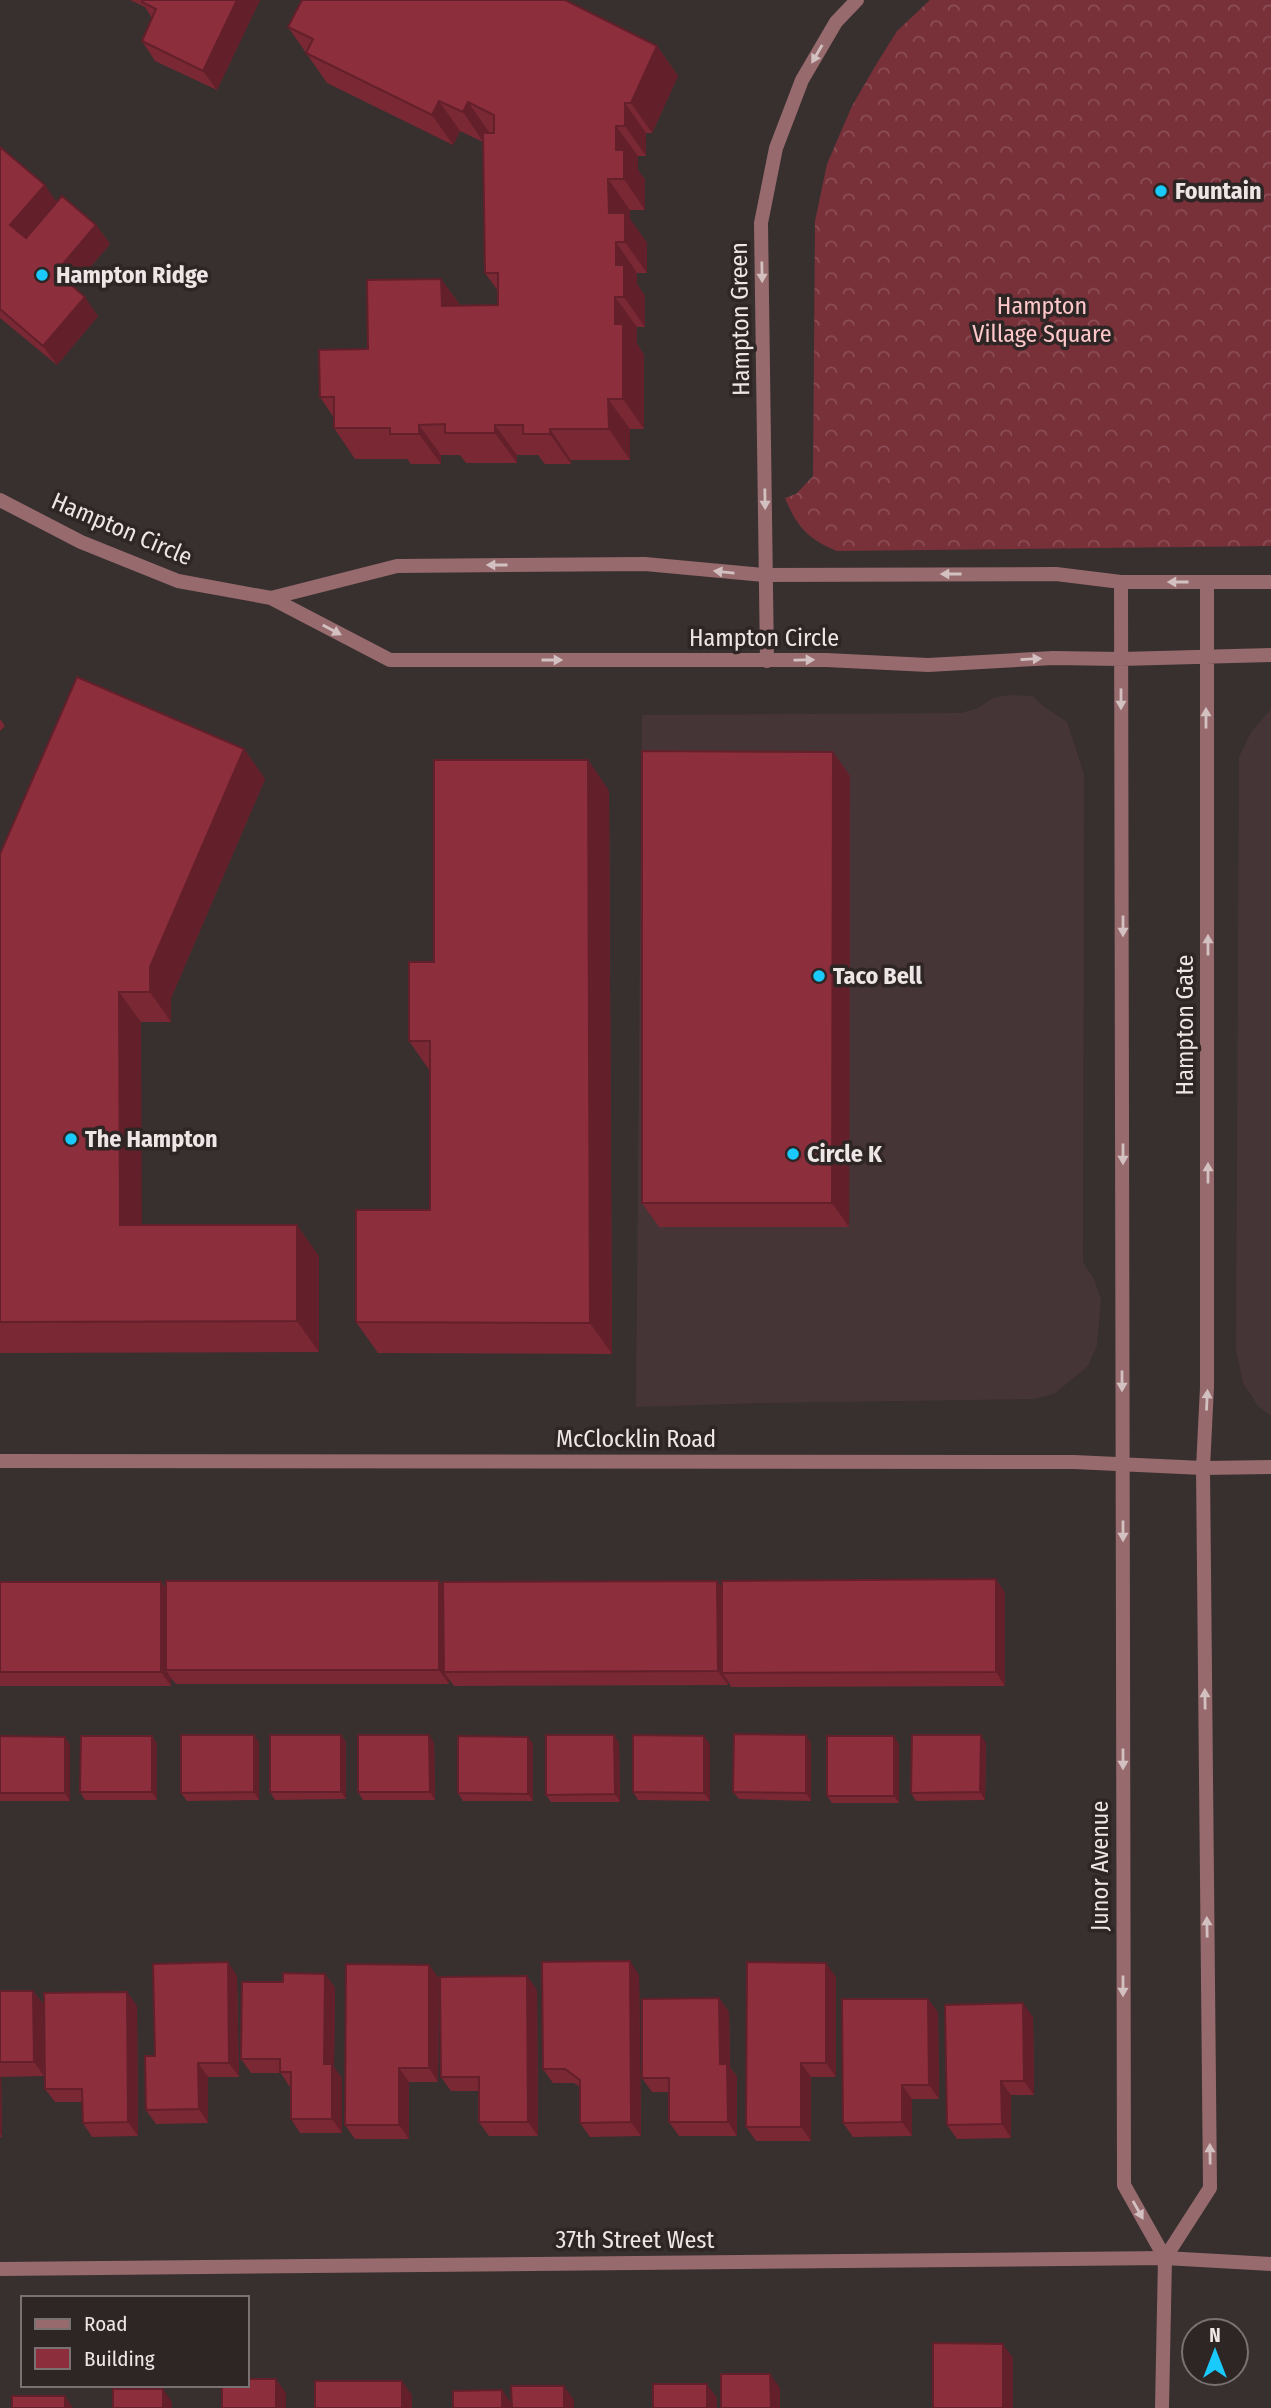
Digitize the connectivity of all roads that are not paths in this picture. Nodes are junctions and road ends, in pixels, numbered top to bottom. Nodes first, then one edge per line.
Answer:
1 (858, 0) edge
2 (0, 500) edge
3 (764, 575) junction
4 (1121, 582) junction
5 (1207, 582) junction
6 (1271, 582) edge
7 (271, 598) junction
8 (1271, 655) edge
9 (1205, 657) junction
10 (1121, 659) junction
11 (767, 661) junction
12 (0, 1461) edge
13 (1123, 1463) junction
14 (1271, 1467) edge
15 (1203, 1468) junction
16 (1165, 2258) junction
17 (1271, 2264) edge
18 (0, 2269) edge
19 (1162, 2408) edge

1 -> 3 street, Hampton Green
2 - 7 street, Hampton Circle
4 -> 3 street, Hampton Circle
3 -> 7 street, Hampton Circle
3 - 11 street, Hampton Green
5 -> 4 street, Hampton Circle
4 - 10 street
5 - 6 street, Hampton Circle
5 - 9 street, Hampton Gate
7 -> 11 street, Hampton Circle
8 - 9 street, Hampton Circle
9 - 10 street, Hampton Circle
15 -> 9 street, Hampton Gate
11 -> 10 street, Hampton Circle
10 -> 13 street
12 - 13 street, McClocklin Road
13 - 15 street, McClocklin Road
13 -> 16 street, Junor Avenue
14 - 15 street, McClocklin Road
16 -> 15 street
16 - 17 street, 37th Street West
16 - 18 street, 37th Street West
16 - 19 street

